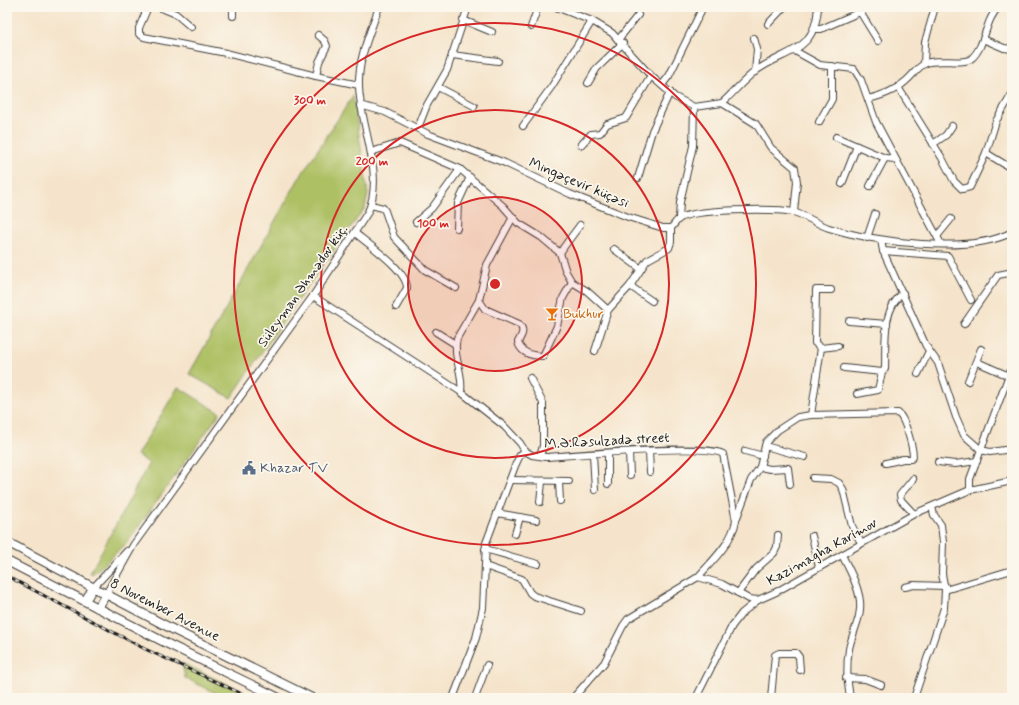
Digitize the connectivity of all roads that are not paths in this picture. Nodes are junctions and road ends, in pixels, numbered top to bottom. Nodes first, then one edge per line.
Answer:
1 (148, 7) edge
2 (159, 7) edge
3 (233, 7) edge
4 (379, 7) edge
5 (468, 7) edge
6 (538, 7) edge
7 (556, 7) edge
8 (703, 7) edge
9 (784, 7) edge
10 (818, 7) edge
11 (935, 7) edge
12 (999, 7) edge
13 (858, 9) edge
14 (638, 15) dead end
15 (233, 16) dead end
16 (463, 20) junction
17 (592, 21) junction
18 (768, 24) dead end
19 (191, 27) dead end
20 (531, 27) dead end
21 (814, 29) junction
22 (492, 32) dead end
23 (318, 35) dead end
24 (754, 38) dead end
25 (983, 39) junction
26 (878, 41) dead end
27 (621, 42) junction
28 (1012, 49) edge
29 (795, 51) junction
30 (452, 55) junction
31 (498, 61) dead end
32 (924, 64) junction
33 (832, 66) junction
34 (755, 72) junction
35 (316, 76) junction
36 (651, 76) junction
37 (588, 82) dead end
38 (359, 85) junction
39 (662, 85) junction
40 (438, 87) junction
41 (898, 87) junction
42 (670, 92) junction
43 (1012, 94) edge
44 (868, 99) junction
45 (722, 103) junction
46 (360, 105) junction
47 (474, 106) dead end
48 (694, 107) junction
49 (819, 122) dead end
50 (523, 126) dead end
51 (952, 126) dead end
52 (418, 128) junction
53 (836, 137) dead end
54 (933, 144) junction
55 (581, 145) dead end
56 (857, 146) junction
57 (371, 152) junction
58 (986, 153) junction
59 (885, 158) junction
60 (895, 159) junction
61 (1009, 167) dead end
62 (460, 169) junction
63 (470, 177) junction
64 (638, 178) dead end
65 (842, 184) dead end
66 (870, 186) dead end
67 (371, 205) junction
68 (794, 212) junction
69 (876, 214) dead end
70 (513, 217) junction
71 (679, 218) junction
72 (951, 219) dead end
73 (416, 222) dead end
74 (580, 225) dead end
75 (457, 228) dead end
76 (671, 228) junction
77 (1012, 232) edge
78 (355, 233) junction
79 (938, 235) junction
80 (867, 238) junction
81 (881, 240) junction
82 (942, 244) junction
83 (614, 249) dead end
84 (883, 251) junction
85 (560, 253) junction
86 (641, 269) junction
87 (1012, 274) edge
88 (572, 282) junction
89 (630, 286) junction
90 (456, 288) dead end
91 (831, 290) dead end
92 (903, 293) junction
93 (313, 296) junction
94 (479, 300) junction
95 (971, 300) dead end
96 (652, 301) dead end
97 (396, 307) dead end
98 (608, 310) junction
99 (849, 321) dead end
100 (887, 324) junction
101 (964, 324) dead end
102 (436, 332) dead end
103 (455, 344) junction
104 (838, 346) dead end
105 (821, 348) junction
106 (981, 349) dead end
107 (595, 351) dead end
108 (929, 351) junction
109 (977, 362) junction
110 (1012, 367) edge
111 (844, 368) dead end
112 (882, 372) junction
113 (918, 374) dead end
114 (1009, 376) junction
115 (530, 378) dead end
116 (968, 381) dead end
117 (460, 392) junction
118 (857, 394) dead end
119 (811, 415) junction
120 (765, 446) junction
121 (1012, 449) edge
122 (981, 450) junction
123 (525, 451) junction
124 (649, 451) junction
125 (744, 451) dead end
126 (629, 452) junction
127 (608, 453) junction
128 (593, 454) junction
129 (540, 456) junction
130 (763, 456) junction
131 (805, 457) dead end
132 (977, 461) junction
133 (938, 462) dead end
134 (886, 463) dead end
135 (760, 467) junction
136 (650, 472) dead end
137 (630, 475) dead end
138 (813, 478) dead end
139 (913, 479) dead end
140 (510, 480) junction
141 (568, 481) dead end
142 (1012, 481) edge
143 (542, 482) junction
144 (559, 482) junction
145 (608, 484) dead end
146 (790, 484) dead end
147 (595, 490) dead end
148 (970, 490) junction
149 (560, 501) dead end
150 (540, 502) dead end
151 (932, 507) junction
152 (497, 513) junction
153 (914, 514) junction
154 (520, 517) junction
155 (536, 520) dead end
156 (736, 521) junction
157 (516, 534) dead end
158 (778, 535) dead end
159 (812, 536) dead end
160 (7, 542) edge
161 (861, 543) junction
162 (134, 544) junction
163 (485, 549) junction
164 (842, 554) junction
165 (7, 561) edge
166 (538, 564) dead end
167 (485, 566) junction
168 (819, 567) junction
169 (1012, 570) edge
170 (698, 577) junction
171 (905, 587) dead end
172 (93, 588) junction
173 (945, 588) junction
174 (738, 593) junction
175 (106, 594) junction
176 (758, 600) junction
177 (85, 602) junction
178 (98, 608) junction
179 (581, 611) dead end
180 (487, 665) dead end
181 (800, 670) dead end
182 (846, 678) junction
183 (881, 685) dead end
184 (279, 698) edge
185 (312, 698) edge
186 (453, 698) edge
187 (476, 698) edge
188 (573, 698) edge
189 (696, 698) edge
190 (771, 698) edge
191 (850, 698) edge
192 (914, 698) edge

1 - 35 street
2 - 19 street
3 - 15 street
4 - 38 street, Süleyman Əhmədov küç.
5 - 16 street
6 - 20 street
7 - 17 street
8 - 39 street
9 - 18 street
10 - 21 street
11 - 32 street
12 - 25 street
13 - 21 street
13 - 26 street
14 - 27 street
16 - 22 street
16 - 30 street
17 - 27 street
17 - 50 street
21 - 29 street
23 - 35 street
24 - 34 street
25 - 28 street
25 - 32 street
27 - 36 street
27 - 37 street
29 - 33 street
29 - 34 street
30 - 31 street
30 - 40 street
32 - 41 street
33 - 44 street
33 - 49 street
34 - 45 street
35 - 38 street
36 - 39 street
36 - 55 street
38 - 46 street, Süleyman Əhmədov küç.
39 - 42 street
40 - 47 street
40 - 52 street
41 - 44 street
41 - 54 street
42 - 48 street
42 - 64 street
43 - 58 street
44 - 60 street
45 - 48 street
45 - 68 street
46 - 52 street, Mingəçevir küçəsi
46 - 57 street, Süleyman Əhmədov küç.
48 - 71 street
51 - 54 street
52 - 76 street, Mingəçevir küçəsi
53 - 56 street
54 - 58 street
56 - 59 street
56 - 65 street
57 - 62 street
57 - 67 street, Süleyman Əhmədov küç.
58 - 61 street
59 - 60 street
59 - 66 street
60 - 79 street
62 - 63 street
62 - 73 street
63 - 70 street
63 - 75 street
67 - 78 street, Süleyman Əhmədov küç.
67 - 90 street
68 - 71 street
68 - 80 street
69 - 80 street
70 - 85 street
70 - 94 street
71 - 76 street
72 - 79 street
74 - 85 street
76 - 86 street
77 - 82 street
78 - 93 street, Süleyman Əhmədov küç.
78 - 97 street
79 - 82 street
80 - 81 street
81 - 82 street
81 - 84 street
83 - 86 street
84 - 92 street
84 - 95 street
85 - 88 street
86 - 89 street
87 - 101 street
88 - 94 street
88 - 98 street
89 - 96 street
89 - 98 street
91 - 105 street
92 - 100 street
92 - 108 street
93 - 117 street, M.Ə.Rəsulzadə street
93 - 162 street, Süleyman Əhmədov küç.
94 - 103 street
98 - 107 street
99 - 100 street
100 - 112 street
102 - 103 street
103 - 117 street
104 - 105 street
105 - 119 street
106 - 109 street
108 - 113 street
108 - 122 street
109 - 114 street
109 - 116 street
110 - 114 street
111 - 112 street
112 - 118 street
114 - 122 street
115 - 129 street
117 - 123 street, M.Ə.Rəsulzadə street
119 - 120 street
119 - 134 street
120 - 130 street
120 - 131 street
121 - 122 street
122 - 132 street
123 - 129 street, M.Ə.Rəsulzadə street
123 - 140 street
124 - 126 street, M.Ə.Rəsulzadə street
124 - 136 street
124 - 156 street, M.Ə.Rəsulzadə street
125 - 130 street
126 - 127 street, M.Ə.Rəsulzadə street
126 - 137 street
127 - 128 street, M.Ə.Rəsulzadə street
127 - 145 street
128 - 129 street, M.Ə.Rəsulzadə street
128 - 147 street
130 - 135 street
132 - 133 street
132 - 148 street
135 - 146 street
135 - 156 street
138 - 161 street
139 - 153 street
140 - 143 street
140 - 152 street
141 - 144 street
142 - 148 street, Kazimagha Karimov
143 - 144 street
143 - 150 street
144 - 149 street
148 - 151 street, Kazimagha Karimov
151 - 153 street, Kazimagha Karimov
151 - 173 street
152 - 154 street
152 - 163 street
153 - 161 street, Kazimagha Karimov
154 - 155 street
154 - 157 street
156 - 170 street
158 - 174 street
159 - 168 street
160 - 172 highway, 8 November Avenue
161 - 164 street, Kazimagha Karimov
162 - 172 street
162 - 175 street
163 - 166 street
163 - 167 street
164 - 168 street, Kazimagha Karimov
164 - 182 street
165 - 177 highway, 8 November Avenue
167 - 179 street
167 - 186 street
168 - 176 street, Kazimagha Karimov
169 - 173 street
170 - 174 street, Kazimagha Karimov
170 - 188 street
171 - 173 street
172 - 175 highway, 8 November Avenue
172 - 177 highway
173 - 192 street
174 - 176 street, Kazimagha Karimov
175 - 178 highway
175 - 185 highway, 8 November Avenue
176 - 189 street
177 - 178 highway, 8 November Avenue
178 - 184 highway, 8 November Avenue
180 - 187 street
181 - 190 street
182 - 183 street
182 - 191 street

